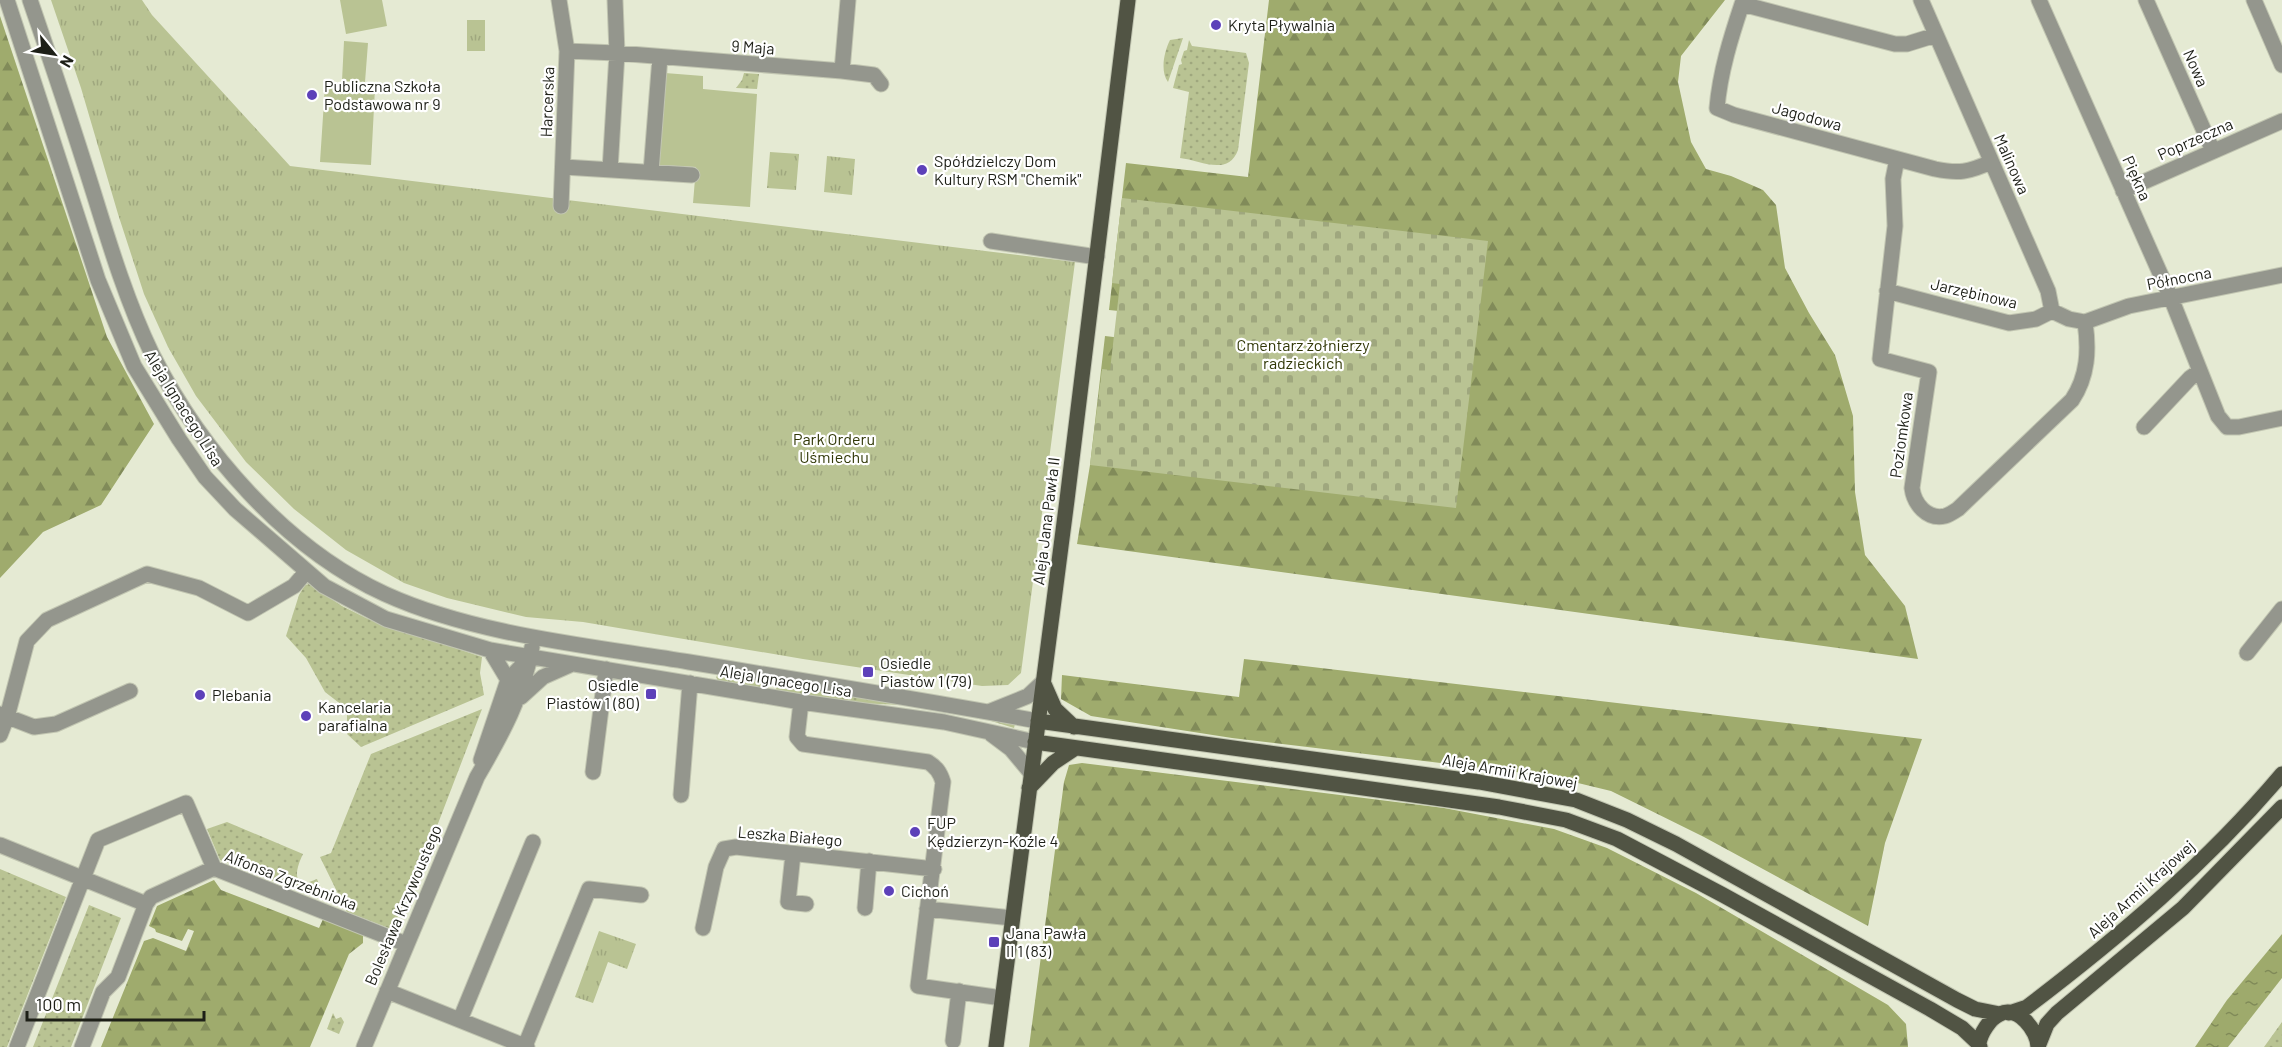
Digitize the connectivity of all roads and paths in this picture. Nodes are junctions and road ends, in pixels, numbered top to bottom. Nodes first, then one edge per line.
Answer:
1 (7, 0) edge
2 (30, 0) edge
3 (559, 0) edge
4 (615, 0) edge
5 (848, 0) edge
6 (1128, 0) edge
7 (1921, 0) edge
8 (2039, 0) edge
9 (2146, 0) edge
10 (2254, 0) edge
11 (1936, 35) junction
12 (567, 51) junction
13 (617, 53) junction
14 (660, 57) junction
15 (2282, 65) edge
16 (842, 71) junction
17 (881, 84) dead end
18 (2282, 121) edge
19 (2212, 151) junction
20 (1897, 159) junction
21 (1991, 162) junction
22 (564, 167) junction
23 (610, 170) junction
24 (651, 172) junction
25 (692, 175) dead end
26 (2123, 191) junction
27 (561, 206) dead end
28 (991, 241) dead end
29 (1097, 257) junction
30 (2282, 275) edge
31 (1887, 291) junction
32 (2171, 298) junction
33 (2052, 310) junction
34 (2085, 322) junction
35 (2200, 371) junction
36 (2282, 418) edge
37 (2144, 427) dead end
38 (306, 572) junction
39 (2282, 609) edge
40 (534, 636) junction
41 (490, 650) junction
42 (2247, 653) dead end
43 (530, 657) junction
44 (572, 664) junction
45 (606, 669) junction
46 (508, 680) junction
47 (1043, 682) junction
48 (690, 683) junction
49 (130, 691) dead end
50 (517, 702) junction
51 (801, 702) junction
52 (988, 711) junction
53 (3, 715) edge
54 (1038, 721) junction
55 (1074, 727) junction
56 (989, 732) junction
57 (0, 735) edge
58 (1035, 742) junction
59 (1074, 749) junction
60 (593, 772) dead end
61 (1031, 773) junction
62 (2282, 774) edge
63 (477, 777) junction
64 (1029, 789) junction
65 (681, 795) dead end
66 (2282, 807) edge
67 (533, 842) dead end
68 (0, 845) edge
69 (793, 854) junction
70 (869, 861) junction
71 (214, 868) junction
72 (933, 869) junction
73 (83, 879) junction
74 (641, 895) dead end
75 (146, 904) junction
76 (806, 904) dead end
77 (865, 908) dead end
78 (927, 909) junction
79 (1012, 918) junction
80 (703, 928) dead end
81 (406, 944) junction
82 (387, 991) junction
83 (959, 991) junction
84 (1002, 998) junction
85 (2004, 1013) junction
86 (460, 1020) junction
87 (953, 1041) dead end
88 (1980, 1046) edge
89 (2038, 1046) edge
90 (16, 1047) edge
91 (82, 1047) edge
92 (364, 1047) edge
93 (526, 1047) edge
94 (996, 1047) edge

1 - 38 street, Aleja Ignacego Lisa
2 - 40 street, Aleja Ignacego Lisa
3 - 12 street, Harcerska
4 - 13 street
5 - 16 street
6 - 29 main road, Aleja Jana Pawła II
7 - 11 street, Malinowa
8 - 26 street, Piękna
9 - 19 street, Nowa
10 - 15 street
11 - 20 street, Jagodowa
11 - 21 street, Malinowa
12 - 13 street, 9 Maja
12 - 22 street, Harcerska
13 - 14 street, 9 Maja
13 - 23 street
14 - 16 street, 9 Maja
14 - 24 street
16 - 17 street, 9 Maja
18 - 19 street, Poprzeczna
19 - 26 street, Poprzeczna
20 - 21 street, Jagodowa
20 - 31 street, Poziomkowa
21 - 33 street, Malinowa
22 - 23 street
22 - 27 street, Harcerska
23 - 24 street
24 - 25 street
26 - 32 street, Piękna
28 - 29 street
29 - 47 main road, Aleja Jana Pawła II
30 - 32 street, Północna
31 - 33 street, Jarzębinowa
31 - 34 street, Poziomkowa
32 - 34 street, Północna
32 - 35 street, Piękna
33 - 34 street
35 - 36 street, Piękna
35 - 37 street
38 - 41 street, Aleja Ignacego Lisa
38 - 53 street
39 - 42 street
40 - 43 street
40 - 52 street, Aleja Ignacego Lisa
41 - 43 street, Aleja Ignacego Lisa
41 - 46 street
43 - 44 street, Aleja Ignacego Lisa
43 - 46 street, Bolesława Krzywoustego
43 - 50 street, Bolesława Krzywoustego
44 - 45 street, Aleja Ignacego Lisa
44 - 50 street, Bolesława Krzywoustego
45 - 48 street, Aleja Ignacego Lisa
45 - 60 street
46 - 63 street, Bolesława Krzywoustego
47 - 52 street
47 - 54 main road, Aleja Jana Pawła II
47 - 55 main road
48 - 51 street, Aleja Ignacego Lisa
48 - 65 street
49 - 53 street
50 - 63 street, Bolesława Krzywoustego
51 - 56 street, Aleja Ignacego Lisa
51 - 72 street
52 - 54 street, Aleja Ignacego Lisa
53 - 57 street
54 - 55 main road, Aleja Armii Krajowej
54 - 58 main road, Aleja Jana Pawła II
55 - 85 main road, Aleja Armii Krajowej
56 - 58 street, Aleja Ignacego Lisa
56 - 61 street
58 - 59 main road
58 - 61 main road, Aleja Jana Pawła II
59 - 64 main road
59 - 88 main road
61 - 64 main road, Aleja Jana Pawła II
62 - 85 main road, Aleja Armii Krajowej
63 - 81 street, Bolesława Krzywoustego
64 - 79 main road, Aleja Jana Pawła II
66 - 89 main road
67 - 86 street
68 - 73 street
69 - 70 street, Leszka Białego
69 - 76 street
69 - 80 street, Leszka Białego
70 - 72 street, Leszka Białego
70 - 77 street
71 - 73 street
71 - 75 street, Alfonsa Zgrzebnioka
71 - 81 street, Alfonsa Zgrzebnioka
72 - 78 street
73 - 75 street
73 - 90 street
74 - 93 street
75 - 91 street
78 - 79 street
78 - 83 street
79 - 84 main road, Aleja Jana Pawła II
81 - 82 street, Bolesława Krzywoustego
82 - 86 street
82 - 92 street, Bolesława Krzywoustego
83 - 84 street
83 - 87 street
84 - 94 main road, Aleja Jana Pawła II
85 - 88 main road
85 - 89 main road
86 - 93 street

